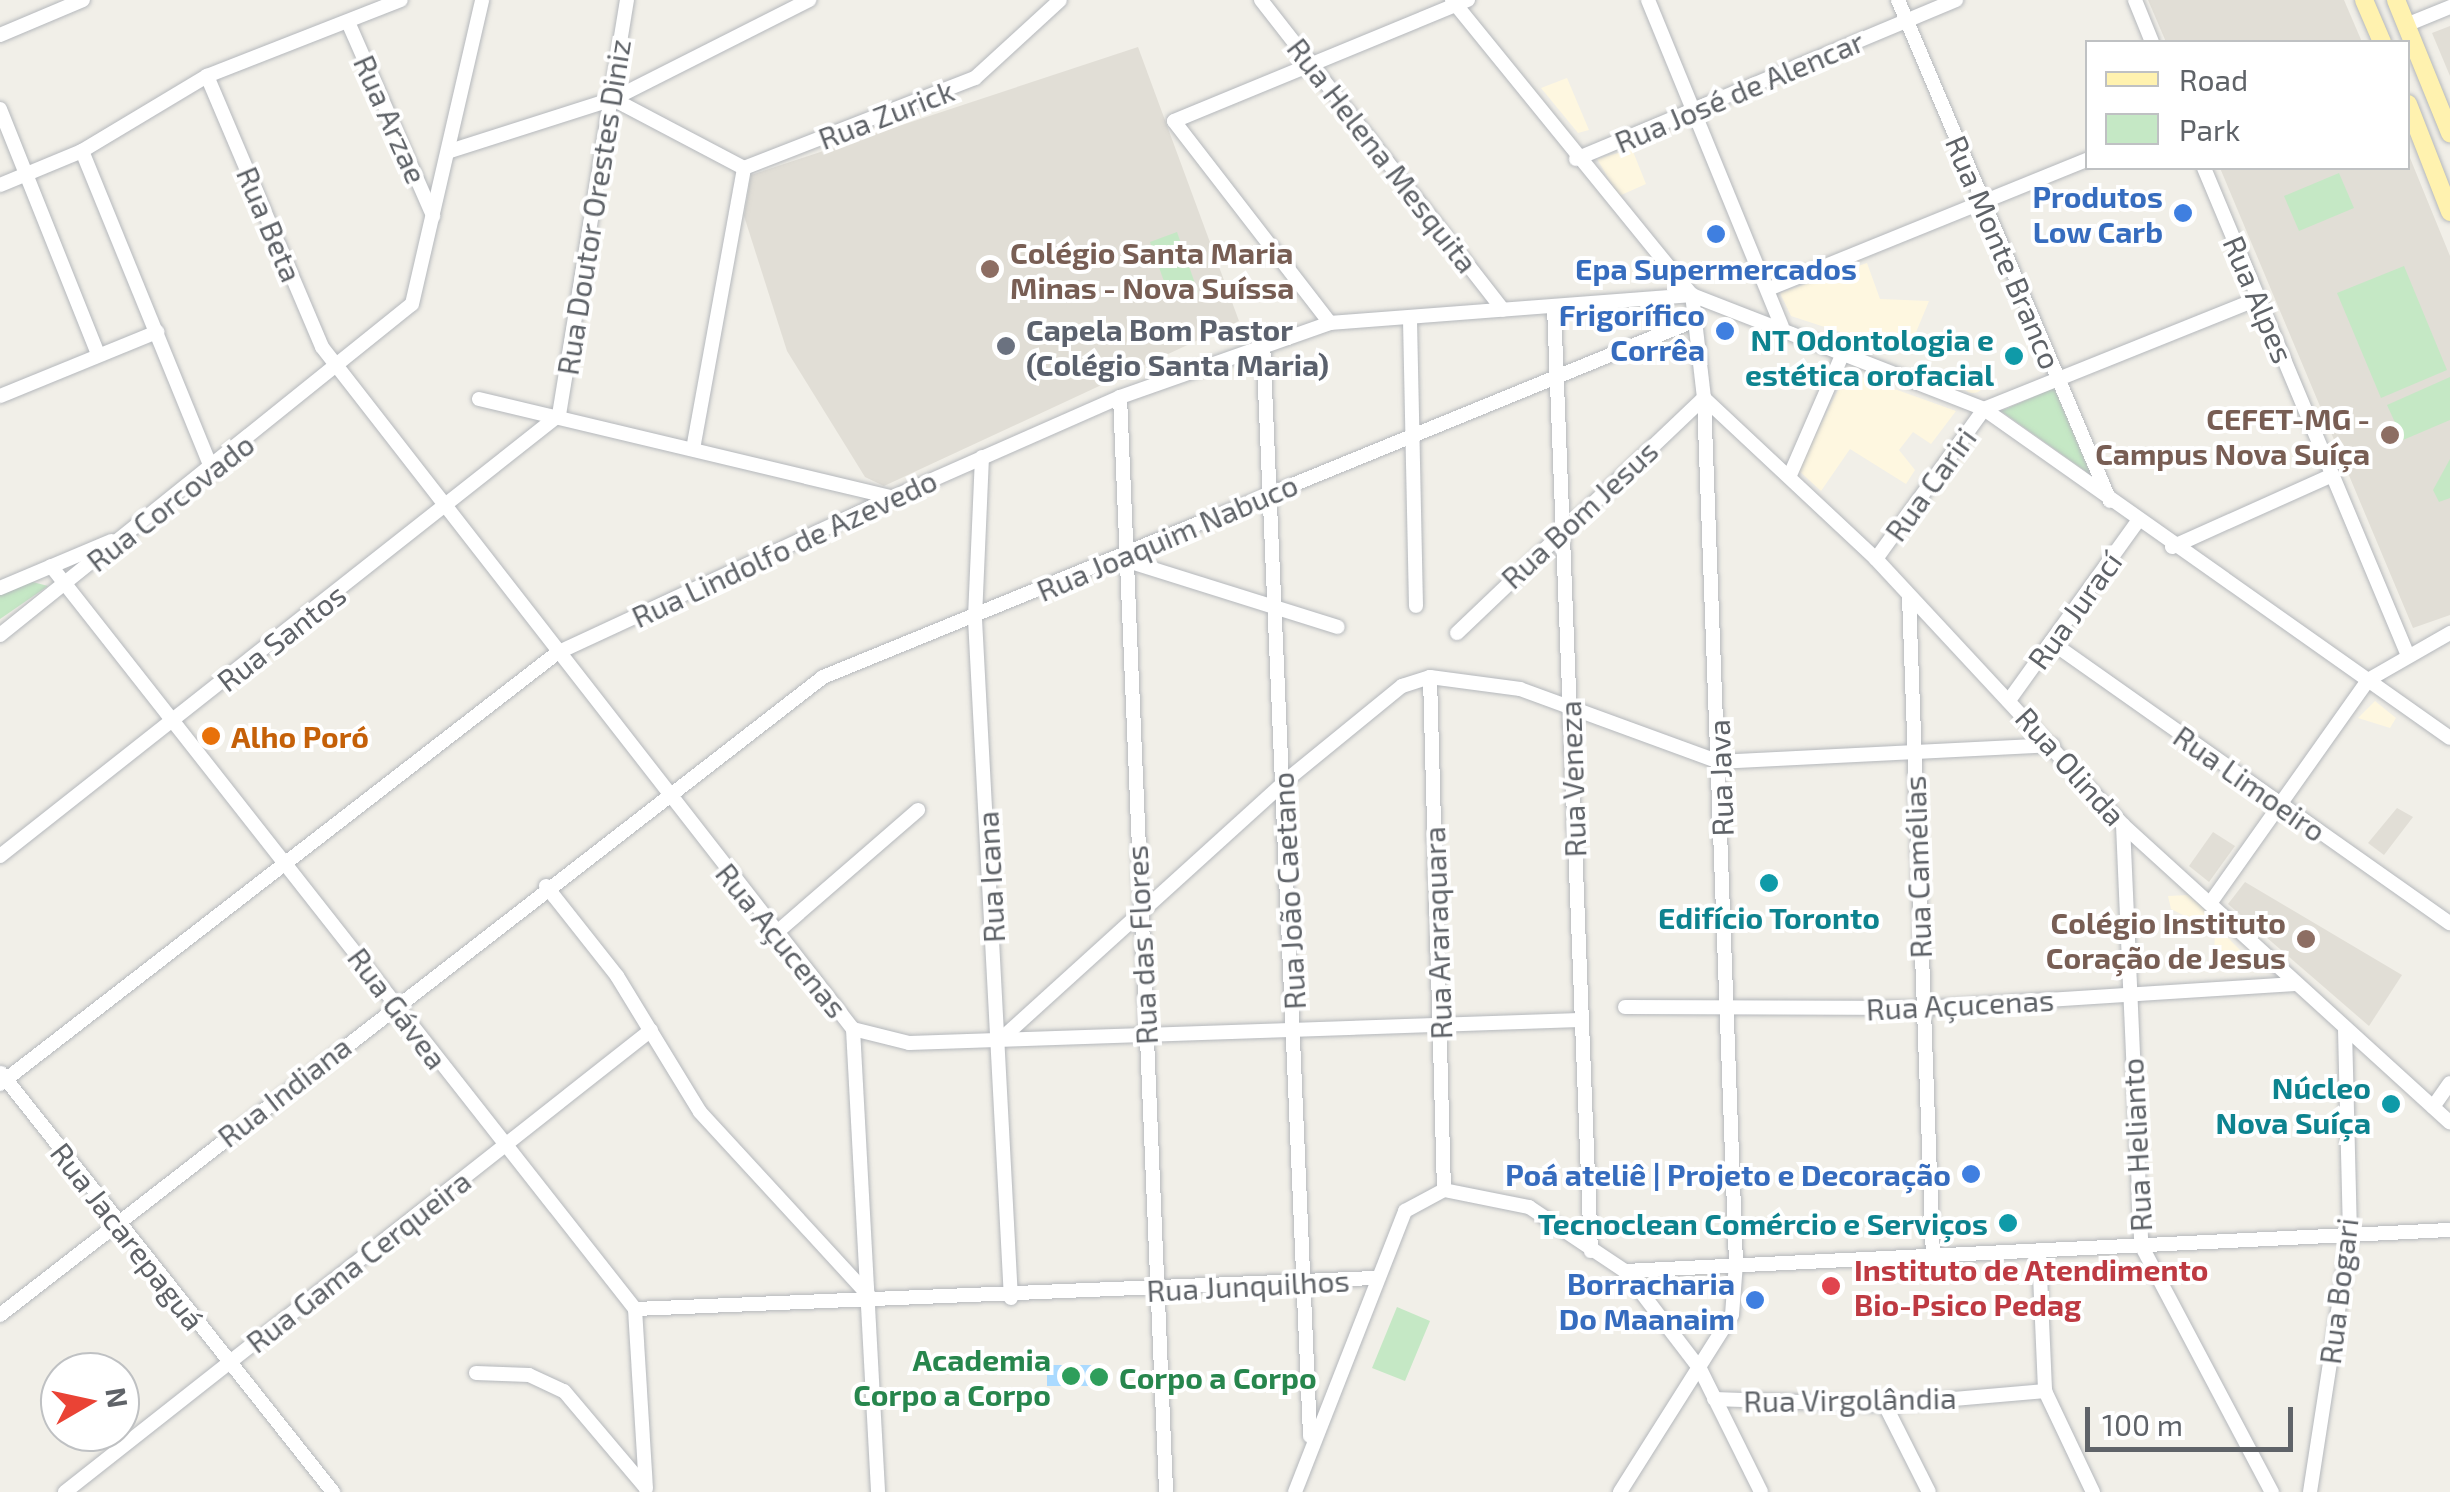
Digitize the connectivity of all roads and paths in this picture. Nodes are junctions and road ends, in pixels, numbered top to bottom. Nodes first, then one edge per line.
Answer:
1 (84, 0) edge
2 (402, 0) edge
3 (482, 0) edge
4 (627, 0) edge
5 (809, 0) edge
6 (1060, 0) edge
7 (1261, 0) edge
8 (1648, 0) edge
9 (1898, 0) edge
10 (1956, 0) edge
11 (2135, 0) edge
12 (2364, 0) edge
13 (2396, 0) edge
14 (1458, 2) edge
15 (2450, 7) edge
16 (1906, 19) junction
17 (348, 22) junction
18 (2406, 25) junction
19 (0, 36) edge
20 (2151, 40) edge
21 (2381, 40) edge
22 (1313, 62) junction
23 (206, 76) junction
24 (613, 99) junction
25 (0, 109) edge
26 (2410, 109) edge
27 (1694, 114) junction
28 (2450, 134) edge
29 (82, 151) junction
30 (450, 151) junction
31 (1576, 159) junction
32 (2085, 160) edge
33 (744, 168) junction
34 (2205, 170) edge
35 (25, 175) junction
36 (0, 185) edge
37 (1981, 204) junction
38 (2450, 212) edge
39 (434, 216) junction
40 (1770, 288) junction
41 (1692, 294) junction
42 (2258, 298) junction
43 (1554, 307) junction
44 (1503, 310) junction
45 (1410, 320) junction
46 (1693, 320) junction
47 (1330, 323) junction
48 (1782, 327) junction
49 (158, 332) junction
50 (1263, 341) junction
51 (98, 354) junction
52 (1844, 354) junction
53 (340, 368) junction
54 (1557, 378) junction
55 (2059, 379) junction
56 (0, 396) edge
57 (1120, 397) junction
58 (1704, 398) junction
59 (479, 399) dead end
60 (1984, 408) junction
61 (558, 415) junction
62 (1417, 433) junction
63 (693, 449) junction
64 (982, 457) junction
65 (213, 472) junction
66 (2332, 475) junction
67 (1790, 476) junction
68 (1271, 491) junction
69 (891, 498) junction
70 (2111, 502) junction
71 (448, 508) junction
72 (2138, 521) junction
73 (1559, 533) junction
74 (125, 535) junction
75 (2172, 547) junction
76 (1122, 559) junction
77 (1876, 559) junction
78 (51, 566) junction
79 (64, 584) junction
80 (0, 588) edge
81 (1909, 597) junction
82 (1416, 606) dead end
83 (1275, 609) junction
84 (975, 619) junction
85 (1338, 627) dead end
86 (1457, 633) dead end
87 (2450, 633) edge
88 (0, 635) edge
89 (2051, 642) junction
90 (2406, 651) junction
91 (558, 654) junction
92 (1430, 677) junction
93 (2368, 680) junction
94 (2010, 699) junction
95 (1571, 710) junction
96 (173, 720) junction
97 (2450, 738) edge
98 (2053, 745) junction
99 (1913, 756) junction
100 (1720, 762) junction
101 (1284, 783) junction
102 (666, 796) junction
103 (2284, 807) junction
104 (918, 810) dead end
105 (2123, 825) junction
106 (0, 856) edge
107 (286, 864) junction
108 (546, 886) junction
109 (2211, 902) junction
110 (1138, 910) junction
111 (2450, 923) edge
112 (776, 933) junction
113 (2295, 984) junction
114 (2128, 995) junction
115 (396, 1002) junction
116 (1625, 1007) dead end
117 (1923, 1008) junction
118 (1729, 1014) junction
119 (1580, 1020) junction
120 (1440, 1022) junction
121 (852, 1028) junction
122 (1294, 1028) junction
123 (2345, 1029) junction
124 (650, 1030) junction
125 (1145, 1037) junction
126 (1000, 1040) junction
127 (2, 1078) edge
128 (2450, 1083) edge
129 (2433, 1106) junction
130 (2450, 1122) edge
131 (504, 1148) junction
132 (1444, 1190) junction
133 (115, 1224) junction
134 (2450, 1230) edge
135 (2350, 1234) junction
136 (2141, 1244) junction
137 (1591, 1251) junction
138 (2039, 1252) junction
139 (1934, 1257) junction
140 (1736, 1262) junction
141 (1625, 1271) junction
142 (1375, 1278) junction
143 (1304, 1282) junction
144 (1158, 1290) junction
145 (1011, 1298) junction
146 (873, 1300) junction
147 (635, 1309) junction
148 (0, 1315) edge
149 (229, 1362) junction
150 (1700, 1369) junction
151 (476, 1373) dead end
152 (2045, 1391) junction
153 (1714, 1399) junction
154 (1885, 1405) junction
155 (1310, 1442) junction
156 (647, 1490) edge
157 (65, 1492) edge
158 (333, 1492) edge
159 (878, 1492) edge
160 (1166, 1492) edge
161 (1295, 1492) edge
162 (1620, 1492) edge
163 (1761, 1492) edge
164 (1930, 1492) edge
165 (2094, 1492) edge
166 (2272, 1492) edge
167 (2310, 1492) edge

1 - 19 street
2 - 17 street
3 - 30 street, Rua Corcovado
4 - 24 street, Rua Doutor Orestes Diniz
5 - 24 street
6 - 33 street, Rua Zurick
7 - 22 street, Rua Helena Mesquita
8 - 27 street
9 - 16 street, Rua Monte Branco
10 - 16 street, Rua José de Alencar
11 - 20 street
12 - 21 main road
13 - 18 main road
14 - 22 street
14 - 31 street
15 - 18 street
16 - 27 street, Rua José de Alencar
16 - 37 street, Rua Monte Branco
17 - 23 street
17 - 39 street, Rua Arzae
18 - 28 main road
22 - 44 street, Rua Helena Mesquita
22 - 47 street
23 - 29 street
23 - 53 street, Rua Beta
24 - 30 street
24 - 33 street
24 - 61 street, Rua Doutor Orestes Diniz
25 - 35 street
26 - 38 main road
27 - 31 street, Rua José de Alencar
27 - 40 street
29 - 35 street
29 - 49 street
30 - 39 street, Rua Corcovado
31 - 41 street
32 - 37 street
33 - 63 street
34 - 42 street, Rua Alpes
35 - 36 street
35 - 51 street
37 - 40 street
37 - 55 street, Rua Monte Branco
39 - 53 street, Rua Corcovado
40 - 48 street
41 - 43 street, Rua Lindolfo de Azevedo
41 - 46 street, Rua Java
41 - 48 street
42 - 55 street
42 - 66 street, Rua Alpes
43 - 44 street, Rua Lindolfo de Azevedo
43 - 54 street, Rua Veneza
44 - 45 street, Rua Lindolfo de Azevedo
45 - 47 street, Rua Lindolfo de Azevedo
45 - 62 street
46 - 54 street, Rua Joaquim Nabuco
46 - 58 street, Rua Java
47 - 50 street, Rua Lindolfo de Azevedo
48 - 52 street
49 - 51 street
49 - 65 street
50 - 57 street, Rua Lindolfo de Azevedo
50 - 68 street, Rua João Caetano
51 - 56 street
52 - 60 street
52 - 67 street
53 - 65 street, Rua Corcovado
53 - 71 street, Rua Açucenas
54 - 62 street, Rua Joaquim Nabuco
54 - 73 street, Rua Veneza
55 - 60 street
55 - 70 street, Rua Monte Branco
57 - 64 street, Rua Lindolfo de Azevedo
57 - 76 street, Rua das Flores
58 - 67 street, Rua Olinda
58 - 73 street, Rua Bom Jesus
58 - 100 street, Rua Java
59 - 61 street
60 - 70 street
60 - 77 street, Rua Cariri
61 - 63 street
61 - 71 street, Rua Santos
62 - 68 street, Rua Joaquim Nabuco
62 - 82 street
63 - 69 street
64 - 69 street, Rua Lindolfo de Azevedo
64 - 84 street, Rua Icana
65 - 74 street, Rua Corcovado
66 - 75 street
66 - 90 street, Rua Alpes
67 - 77 street, Rua Olinda
68 - 76 street, Rua Joaquim Nabuco
68 - 83 street, Rua João Caetano
69 - 91 street, Rua Lindolfo de Azevedo
70 - 72 street
71 - 91 street, Rua Açucenas
71 - 96 street, Rua Santos
72 - 75 street
72 - 89 street, Rua Jurací
73 - 86 street, Rua Bom Jesus
73 - 95 street, Rua Veneza
74 - 78 street
74 - 79 street, Rua Corcovado
75 - 93 street
76 - 83 street
76 - 84 street, Rua Joaquim Nabuco
76 - 110 street, Rua das Flores
77 - 81 street, Rua Olinda
78 - 79 street, Rua Gávea
78 - 80 street
79 - 88 street, Rua Corcovado
79 - 96 street, Rua Gávea
81 - 94 street, Rua Olinda
81 - 99 street, Rua Camélias
83 - 85 street
83 - 101 street, Rua João Caetano
84 - 102 street, Rua Joaquim Nabuco
84 - 126 street, Rua Icana
87 - 90 street
89 - 94 street, Rua Jurací
89 - 103 street, Rua Limoeiro
90 - 93 street
91 - 102 street, Rua Açucenas
91 - 107 street, Rua Lindolfo de Azevedo
92 - 95 street
92 - 101 street
92 - 120 street, Rua Araraquara
93 - 97 street
93 - 103 street
94 - 98 street, Rua Olinda
95 - 100 street
95 - 119 street, Rua Veneza
96 - 106 street, Rua Santos
96 - 107 street, Rua Gávea
98 - 99 street
98 - 105 street, Rua Olinda
99 - 100 street
99 - 117 street, Rua Camélias
100 - 118 street, Rua Java
101 - 110 street
101 - 122 street, Rua João Caetano
102 - 108 street, Rua Indiana
102 - 112 street, Rua Açucenas
103 - 109 street
103 - 111 street, Rua Limoeiro
104 - 112 street
105 - 109 street, Rua Olinda
105 - 114 street, Rua Helianto
107 - 115 street, Rua Gávea
107 - 127 street, Rua Lindolfo de Azevedo
108 - 115 street, Rua Indiana
108 - 124 street
109 - 113 street, Rua Olinda
110 - 125 street, Rua das Flores
110 - 126 street
112 - 121 street, Rua Açucenas
113 - 114 street, Rua Açucenas
113 - 123 street, Rua Olinda
114 - 117 street, Rua Açucenas
114 - 136 street, Rua Helianto
115 - 131 street, Rua Gávea
115 - 133 street, Rua Indiana
116 - 118 street, Rua Açucenas
117 - 118 street, Rua Açucenas
117 - 139 street, Rua Camélias
118 - 140 street, Rua Java
119 - 120 street, Rua Açucenas
119 - 137 street, Rua Veneza
120 - 122 street, Rua Açucenas
120 - 132 street, Rua Araraquara
121 - 126 street, Rua Açucenas
121 - 146 street
122 - 125 street, Rua Açucenas
122 - 143 street, Rua João Caetano
123 - 129 street, Rua Olinda
123 - 135 street, Rua Bogari
124 - 131 street, Rua Gama Cerqueira
124 - 146 street
125 - 126 street, Rua Açucenas
125 - 144 street, Rua das Flores
126 - 145 street, Rua Icana
127 - 133 street, Rua Jacarepaguá
128 - 129 street
129 - 130 street, Rua Olinda
131 - 147 street, Rua Gávea
131 - 149 street, Rua Gama Cerqueira
132 - 137 street
132 - 142 street, Rua Junquilhos
133 - 148 street, Rua Indiana
133 - 149 street, Rua Jacarepaguá
134 - 135 street
135 - 136 street
135 - 167 street, Rua Bogari
136 - 138 street
136 - 166 street, Rua Helianto
137 - 141 street
138 - 139 street
138 - 152 street
139 - 140 street
140 - 141 street
140 - 150 street, Rua Java
141 - 150 street
142 - 143 street, Rua Junquilhos
142 - 155 street
143 - 144 street, Rua Junquilhos
143 - 155 street, Rua João Caetano
144 - 145 street, Rua Junquilhos
144 - 160 street, Rua das Flores
145 - 146 street, Rua Junquilhos
146 - 147 street, Rua Junquilhos
146 - 159 street
147 - 156 street
149 - 157 street, Rua Gama Cerqueira
149 - 158 street, Rua Jacarepaguá
150 - 153 street
150 - 162 street, Rua Java
151 - 156 street
152 - 154 street, Rua Virgolândia
152 - 165 street
153 - 154 street, Rua Virgolândia
153 - 163 street
154 - 164 street
155 - 161 street

